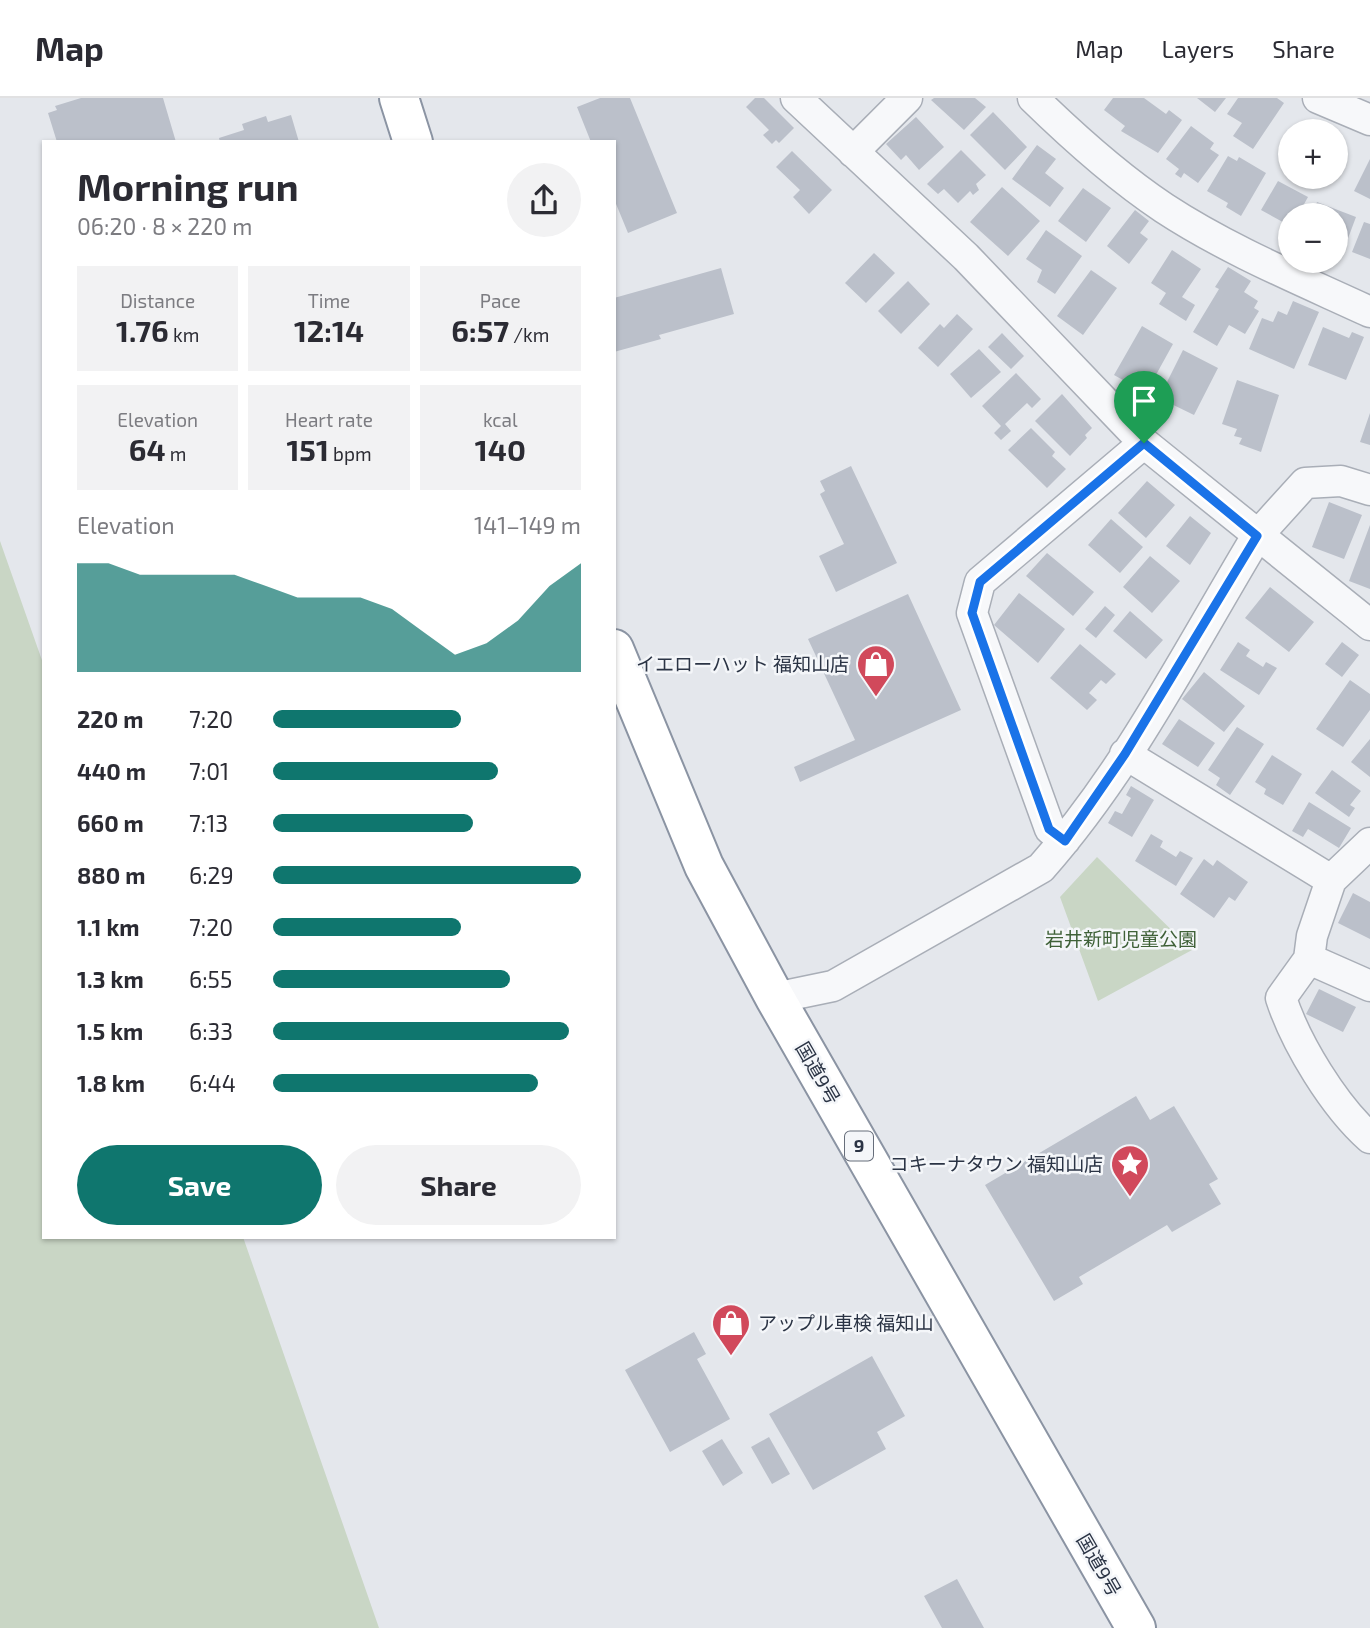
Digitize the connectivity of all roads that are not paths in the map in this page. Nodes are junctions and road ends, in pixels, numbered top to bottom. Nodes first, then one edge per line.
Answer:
1 (399, 98) edge
2 (796, 98) edge
3 (907, 98) edge
4 (1033, 98) edge
5 (1318, 98) edge
6 (1370, 120) edge
7 (412, 140) edge
8 (853, 152) junction
9 (1370, 312) edge
10 (1144, 443) junction
11 (1370, 490) edge
12 (1257, 536) junction
13 (1370, 625) edge
14 (616, 654) edge
15 (1125, 754) junction
16 (1065, 841) junction
17 (1370, 843) edge
18 (1331, 880) junction
19 (1309, 959) junction
20 (1370, 986) edge
21 (775, 998) junction
22 (1370, 1138) edge
23 (1136, 1628) edge

1 - 7 highway
2 - 8 street
3 - 8 street
4 - 9 street
5 - 6 street
8 - 10 street
10 - 12 street
10 - 16 street
11 - 12 street
12 - 13 street
12 - 15 street
14 - 21 highway, 国道9号 / 9
15 - 16 street
15 - 18 street
16 - 21 street
17 - 18 street
18 - 19 street
19 - 20 street
19 - 22 street
21 - 23 highway, 国道9号 / 9

